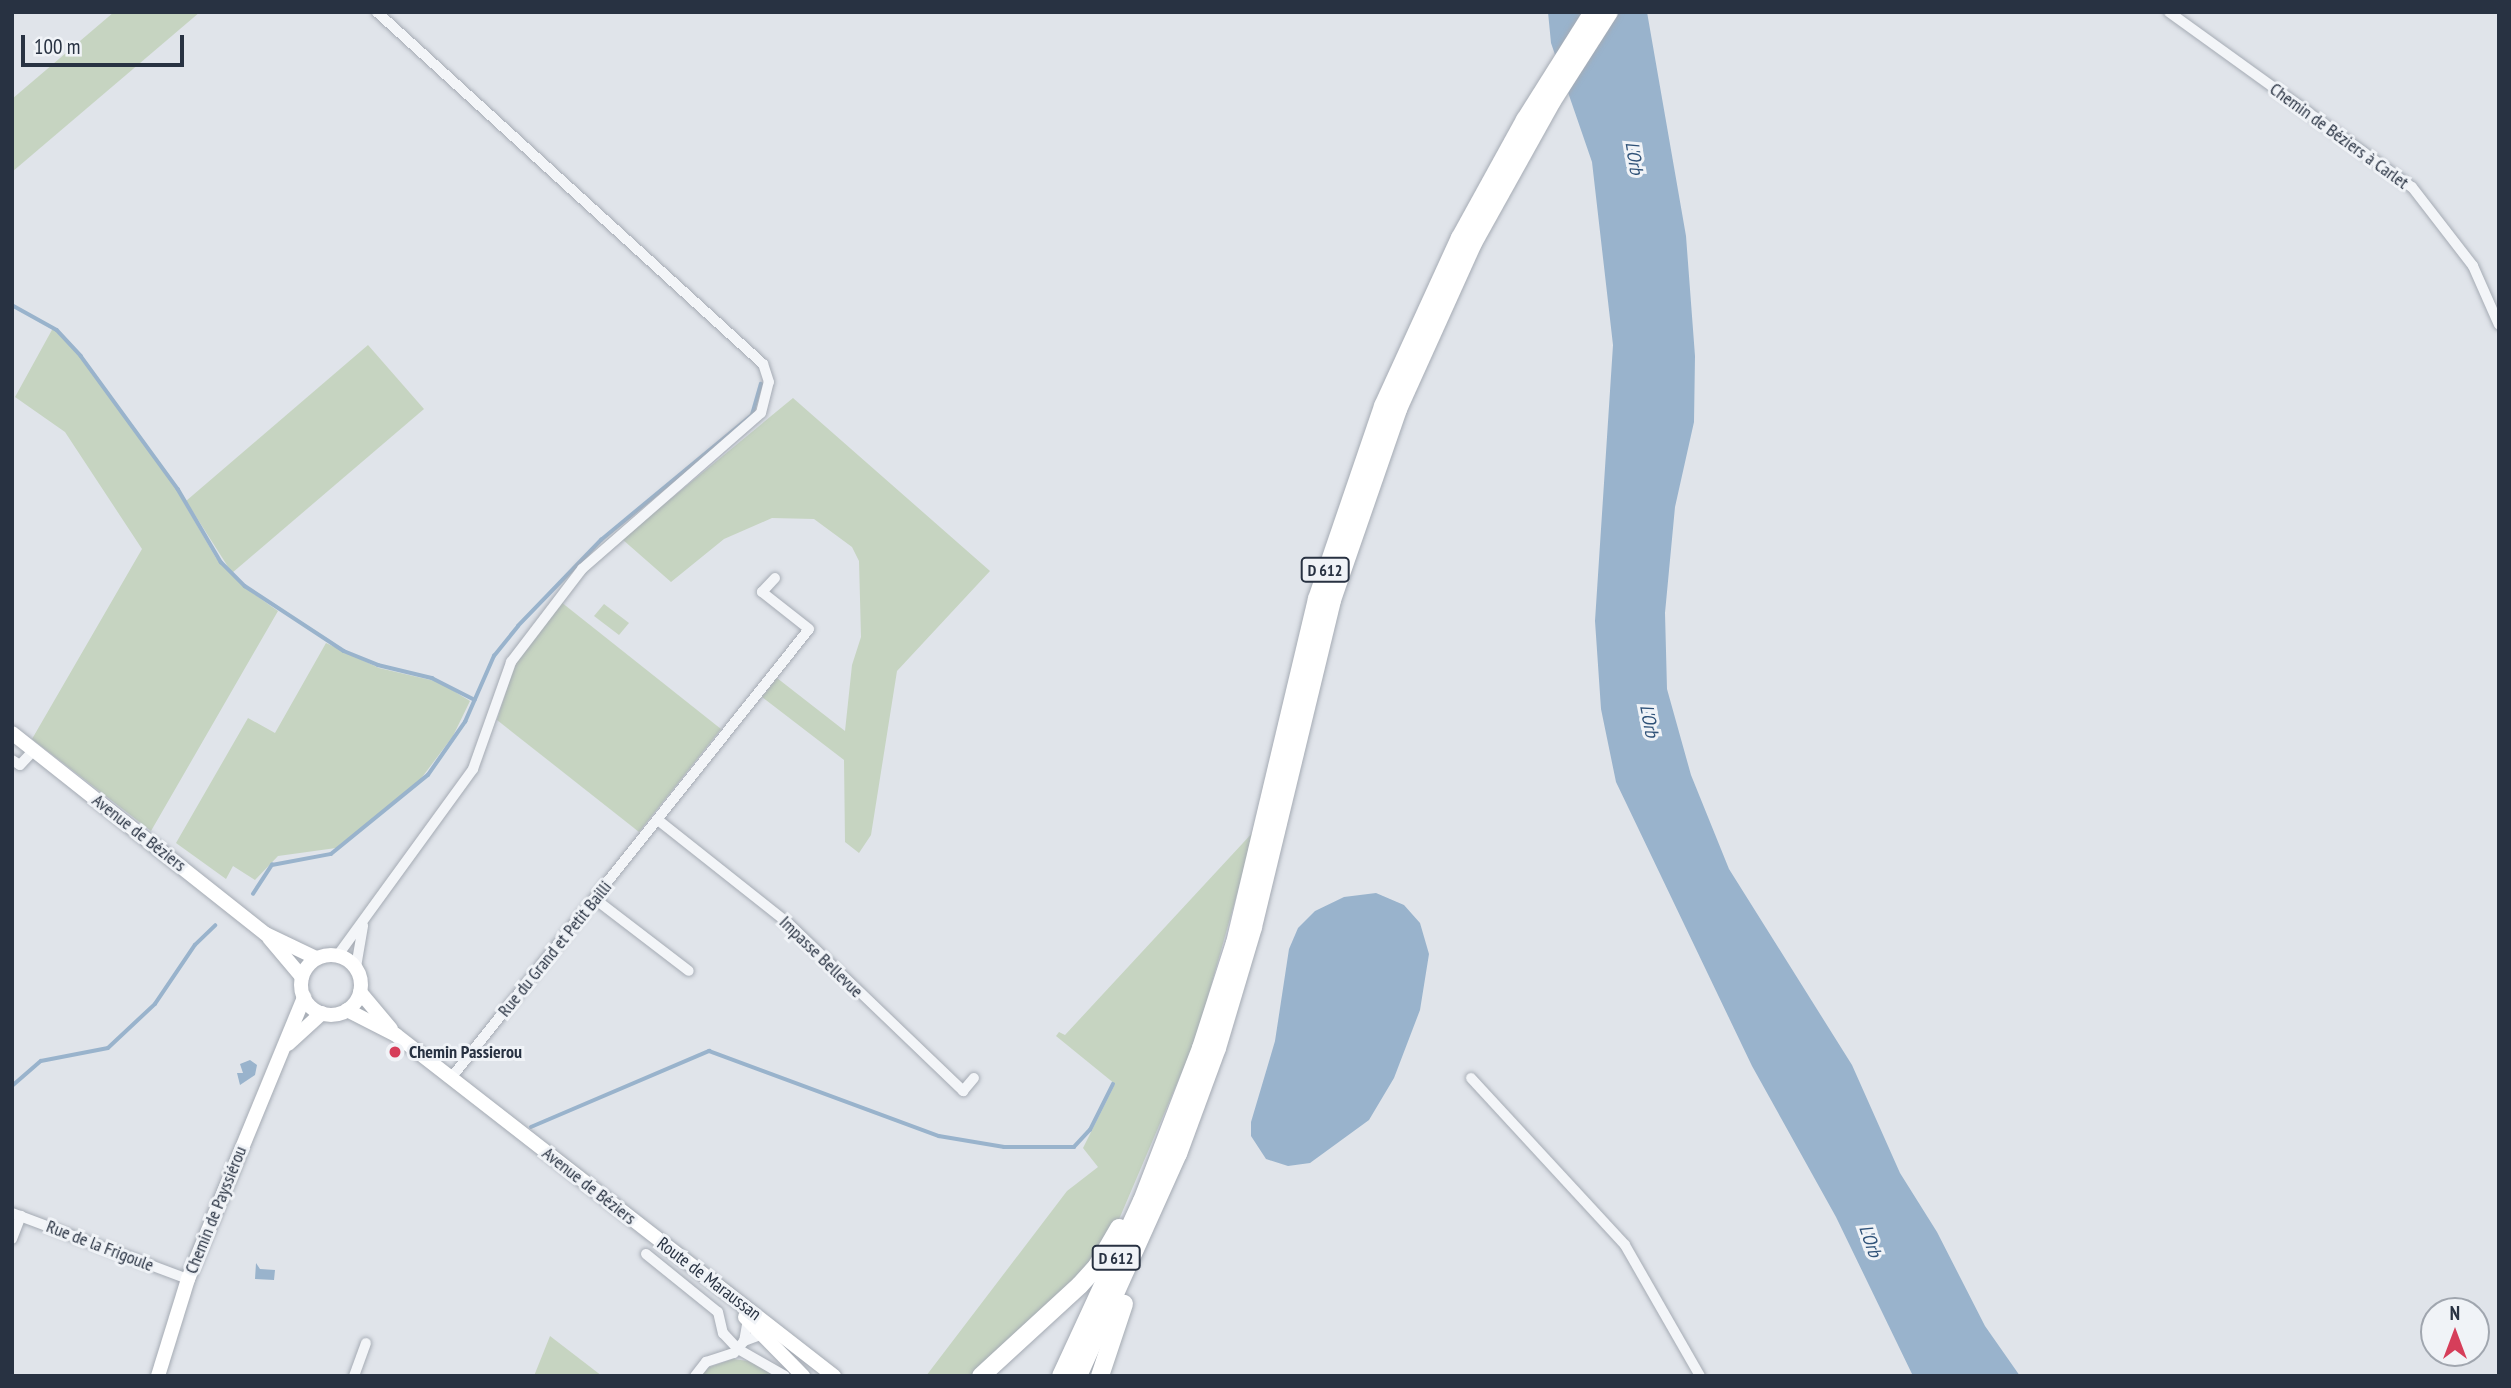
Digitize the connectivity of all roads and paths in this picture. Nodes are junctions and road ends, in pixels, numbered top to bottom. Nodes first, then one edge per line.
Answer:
1 (377, 12) edge
2 (1593, 12) edge
3 (1609, 12) edge
4 (2169, 12) edge
5 (1532, 123) junction
6 (2499, 325) edge
7 (775, 578) dead end
8 (12, 733) edge
9 (34, 750) junction
10 (12, 760) edge
11 (658, 820) junction
12 (595, 899) junction
13 (363, 926) junction
14 (266, 934) junction
15 (338, 955) junction
16 (317, 958) junction
17 (356, 967) junction
18 (689, 971) dead end
19 (302, 977) junction
20 (360, 992) junction
21 (304, 998) junction
22 (347, 1010) junction
23 (322, 1013) junction
24 (396, 1035) junction
25 (285, 1048) junction
26 (451, 1078) junction
27 (974, 1078) dead end
28 (1471, 1078) dead end
29 (1173, 1147) junction
30 (17, 1214) edge
31 (649, 1233) junction
32 (12, 1239) edge
33 (646, 1254) dead end
34 (188, 1279) junction
35 (748, 1319) junction
36 (763, 1334) junction
37 (366, 1343) dead end
38 (741, 1345) junction
39 (158, 1376) edge
40 (354, 1376) edge
41 (695, 1376) edge
42 (785, 1376) edge
43 (803, 1376) edge
44 (834, 1376) edge
45 (981, 1376) edge
46 (1061, 1376) edge
47 (1078, 1376) edge
48 (1100, 1376) edge
49 (1700, 1376) edge

1 - 13 street
2 - 5 highway, D 612
3 - 5 highway, D 612
4 - 6 street, Chemin de Béziers à Carlet
5 - 29 highway, D 612
7 - 11 street, Rue du Grand et Petit Bailli
8 - 9 main road, Avenue de Béziers
9 - 10 street
9 - 14 main road, Avenue de Béziers
11 - 12 street, Rue du Grand et Petit Bailli
11 - 27 street, Impasse Bellevue
12 - 18 street
12 - 26 street, Rue du Grand et Petit Bailli
13 - 15 street
13 - 17 street
14 - 16 main road, Avenue de Béziers
14 - 19 main road, Avenue de Béziers
15 - 16 main road
15 - 17 main road
16 - 19 main road
17 - 20 main road
19 - 21 main road
20 - 22 main road
20 - 24 main road, Avenue de Béziers
21 - 23 main road
21 - 25 main road, Chemin de Payssiérou
22 - 23 main road
22 - 24 main road, Avenue de Béziers
23 - 25 main road, Chemin de Payssiérou
24 - 26 main road, Avenue de Béziers
25 - 34 main road, Chemin de Payssiérou
26 - 31 main road, Avenue de Béziers
28 - 49 street
29 - 45 highway
29 - 46 highway, D 612
29 - 47 highway, D 612
29 - 48 highway
30 - 32 street
30 - 34 street, Rue de la Frigoule
31 - 35 main road, Route de Maraussan
31 - 44 main road, Route de Maraussan
33 - 38 street
34 - 39 main road, Chemin de Payssiérou
35 - 36 main road, Route de Maraussan
35 - 38 street
36 - 38 street
36 - 43 main road, Route de Maraussan
37 - 40 street
38 - 41 street
38 - 42 street

